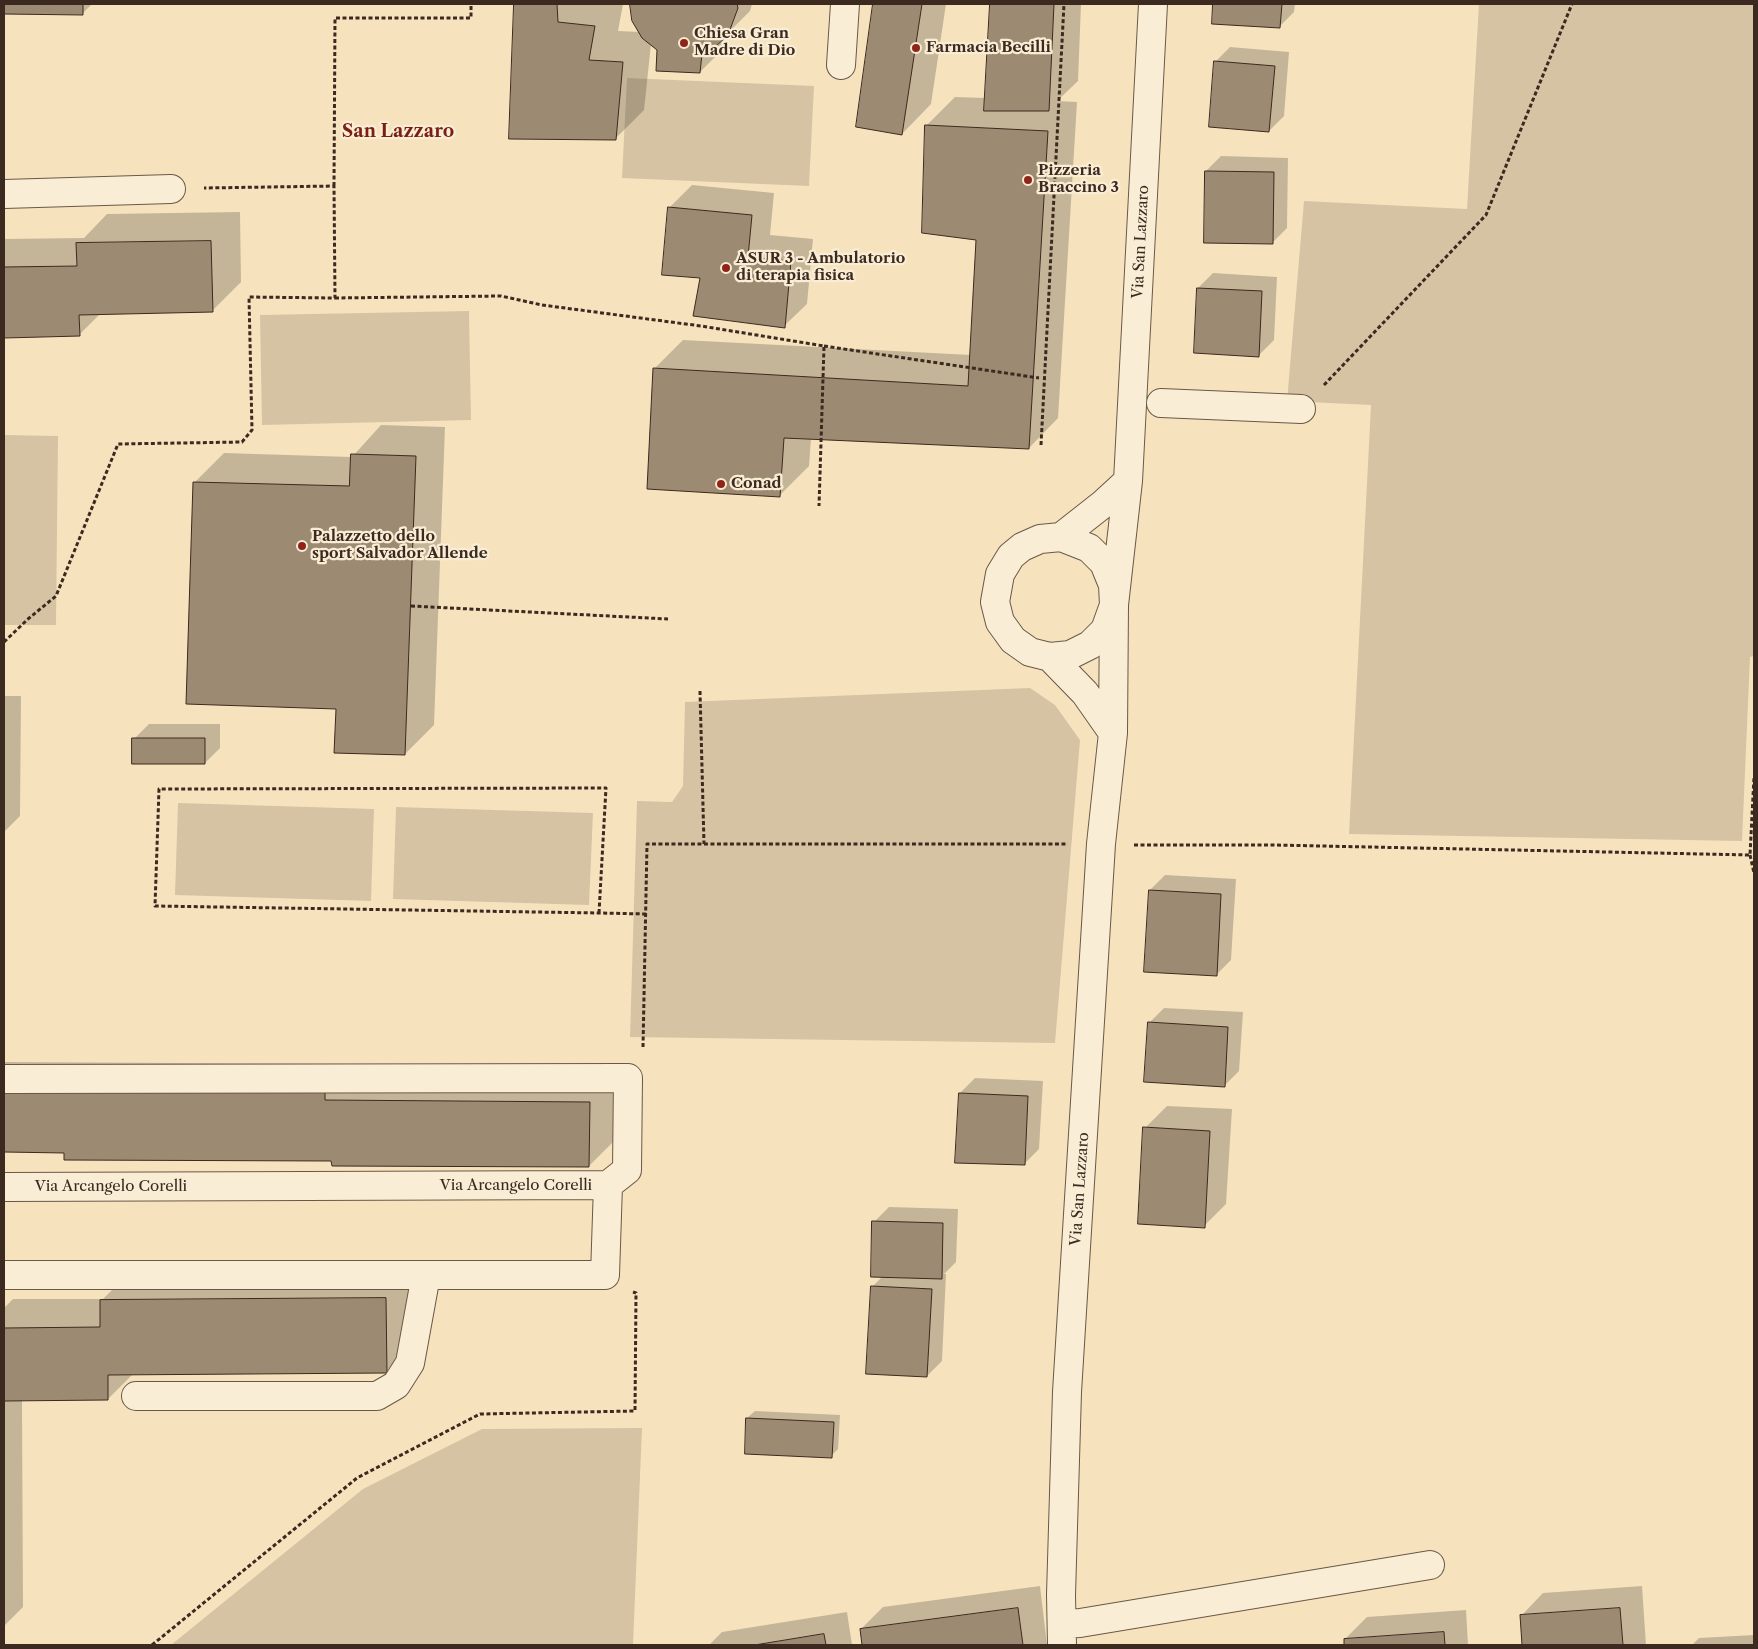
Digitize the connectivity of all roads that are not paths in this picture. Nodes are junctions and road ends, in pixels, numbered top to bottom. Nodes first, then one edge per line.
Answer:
1 (844, 4) edge
2 (1153, 4) edge
3 (842, 65) dead end
4 (171, 188) road end
5 (4, 194) edge
6 (1161, 403) dead end
7 (1301, 409) road end
8 (1128, 481) junction
9 (1062, 538) junction
10 (1114, 605) junction
11 (1050, 657) junction
12 (1113, 733) junction
13 (4, 1079) edge
14 (608, 1185) junction
15 (4, 1187) edge
16 (4, 1274) edge
17 (426, 1275) junction
18 (136, 1396) dead end
19 (1430, 1566) dead end
20 (1062, 1635) edge

1 - 3 street
2 - 8 street, Via San Lazzaro
4 - 5 street
6 - 7 street
8 - 9 street
8 - 10 street, Via San Lazzaro
9 - 10 street, Via San Lazzaro
9 - 11 street, Via San Lazzaro
10 - 11 street, Via San Lazzaro
10 - 12 street, Via San Lazzaro
11 - 12 street, Via San Lazzaro
12 - 20 street, Via San Lazzaro
13 - 14 street
14 - 15 street, Via Arcangelo Corelli
14 - 17 street, Via Arcangelo Corelli
16 - 17 street
17 - 18 street
19 - 20 street

